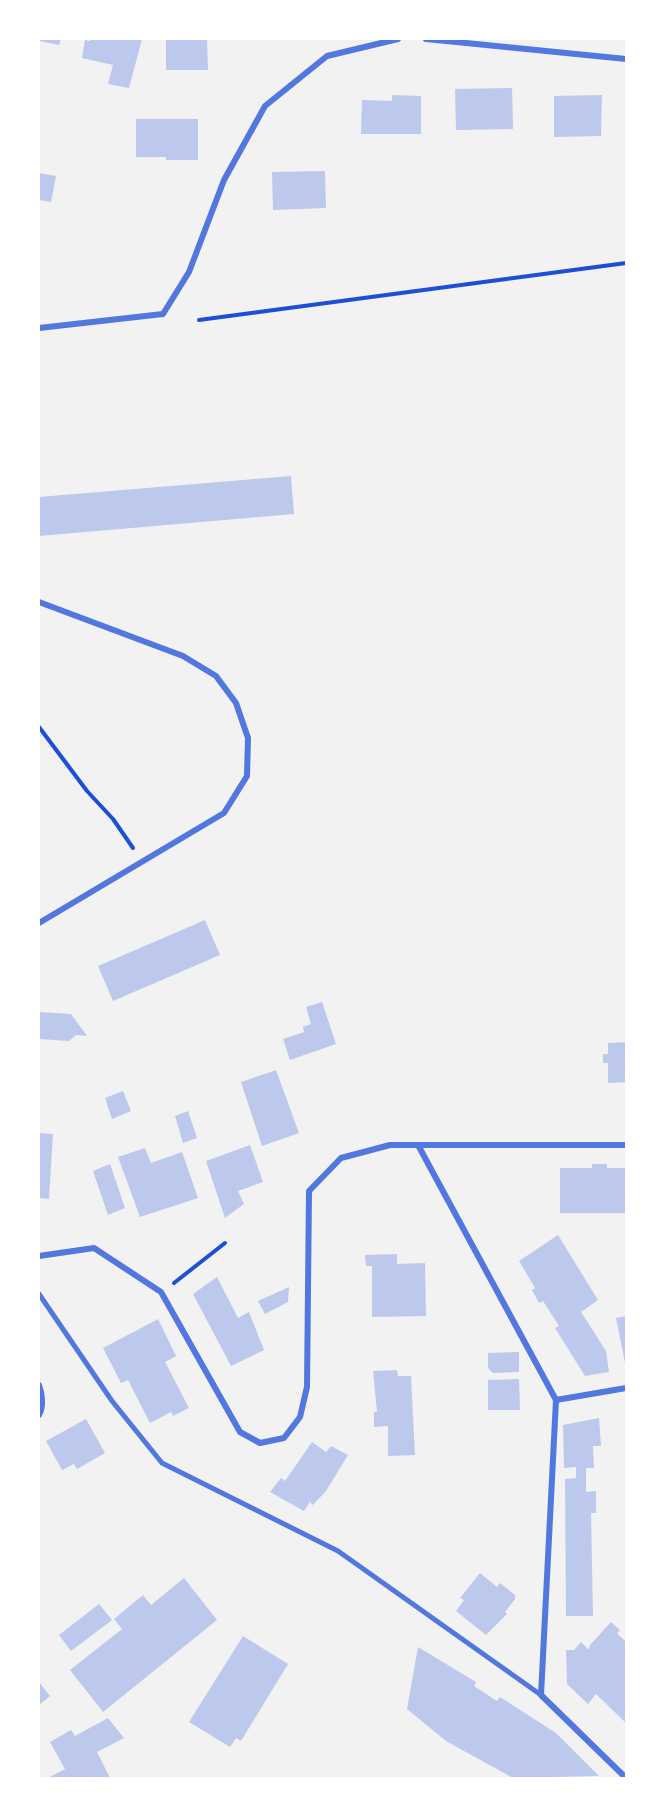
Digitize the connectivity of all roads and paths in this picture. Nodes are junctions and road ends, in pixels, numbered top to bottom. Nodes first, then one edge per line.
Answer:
1 (398, 39) edge
2 (426, 39) edge
3 (626, 59) edge
4 (626, 263) edge
5 (199, 320) dead end
6 (39, 328) edge
7 (39, 602) edge
8 (39, 727) edge
9 (142, 861) junction
10 (39, 923) edge
11 (626, 1144) edge
12 (418, 1145) junction
13 (225, 1243) dead end
14 (39, 1256) edge
15 (177, 1280) dead end
16 (39, 1294) edge
17 (39, 1385) edge
18 (626, 1388) edge
19 (556, 1400) junction
20 (39, 1414) edge
21 (541, 1695) junction
22 (626, 1778) edge

1 - 6 street
2 - 3 street
4 - 5 path
7 - 9 street
8 - 9 path
9 - 10 street
11 - 12 street
12 - 14 street
12 - 19 street
13 - 15 path
16 - 21 street
17 - 20 street
18 - 19 street
19 - 21 street
21 - 22 street

